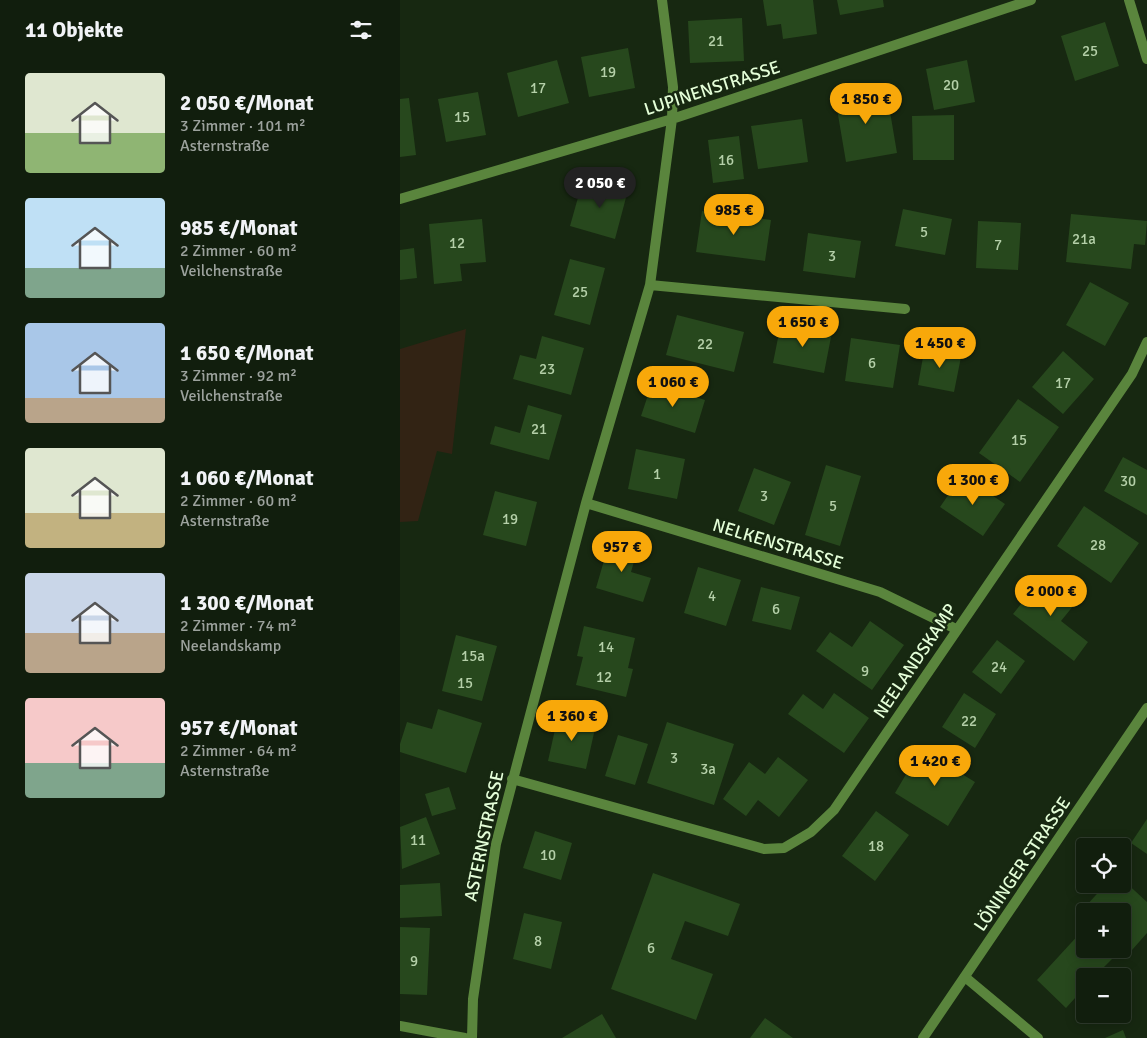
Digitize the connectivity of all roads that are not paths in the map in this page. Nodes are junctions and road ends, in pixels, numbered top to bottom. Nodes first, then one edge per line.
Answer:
1 (662, 0) edge
2 (1031, 0) edge
3 (1129, 0) edge
4 (1147, 59) edge
5 (672, 119) junction
6 (400, 199) edge
7 (650, 285) junction
8 (905, 308) dead end
9 (1147, 342) edge
10 (586, 503) junction
11 (956, 629) junction
12 (1147, 708) edge
13 (512, 778) junction
14 (964, 977) junction
15 (400, 1026) edge
16 (465, 1038) edge
17 (472, 1038) edge
18 (923, 1038) edge
19 (1038, 1038) edge

1 - 5 street, ASTERNSTRASSE
2 - 5 street, LUPINENSTRASSE
3 - 4 street
5 - 6 street, LUPINENSTRASSE
5 - 7 street, ASTERNSTRASSE
7 - 8 street
7 - 10 street, ASTERNSTRASSE
9 - 11 street, NEELANDSKAMP
10 - 11 street, NELKENSTRASSE
10 - 13 street, ASTERNSTRASSE
11 - 13 street, NEELANDSKAMP
12 - 14 street, LÖNINGER STRASSE
13 - 17 street, ASTERNSTRASSE
14 - 18 street, LÖNINGER STRASSE
14 - 19 street
15 - 16 street

